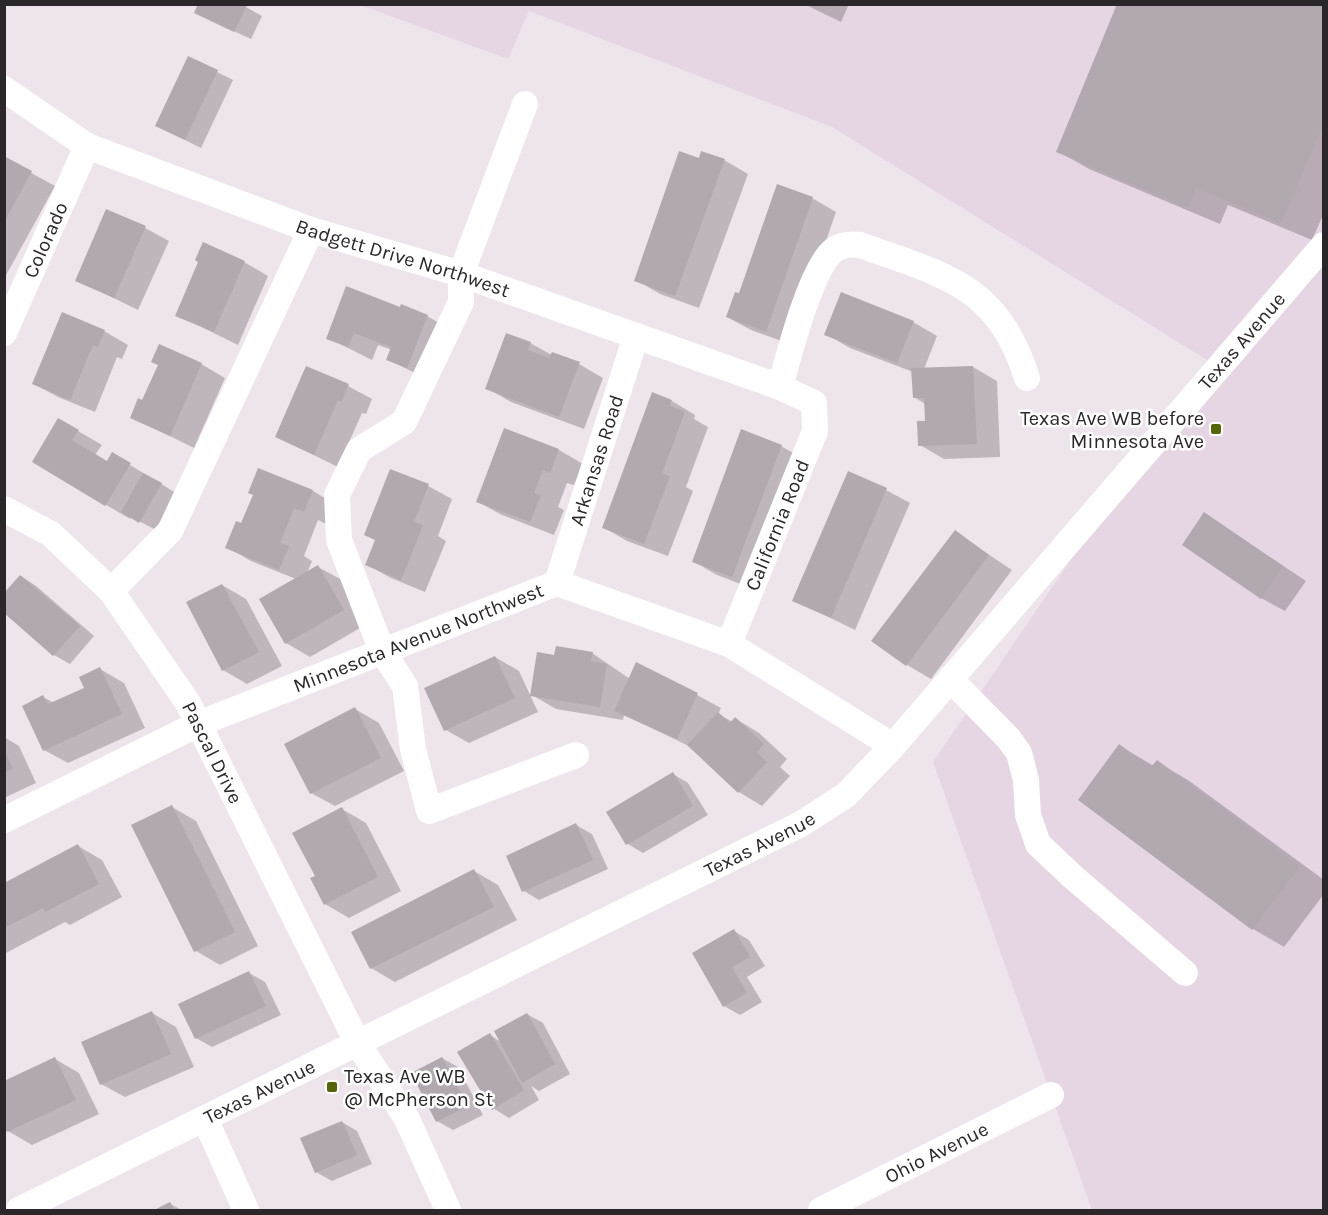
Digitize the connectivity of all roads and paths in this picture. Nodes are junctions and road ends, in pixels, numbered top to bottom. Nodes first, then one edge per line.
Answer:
1 (4, 89) edge
2 (525, 104) dead end
3 (87, 146) junction
4 (311, 230) junction
5 (1323, 245) edge
6 (461, 274) junction
7 (4, 333) edge
8 (636, 336) junction
9 (1027, 378) dead end
10 (780, 387) junction
11 (814, 403) joint
12 (4, 509) edge
13 (557, 583) junction
14 (111, 591) junction
15 (729, 644) junction
16 (382, 651) junction
17 (950, 679) junction
18 (198, 723) junction
19 (893, 746) junction
20 (576, 755) dead end
21 (4, 819) edge
22 (1185, 973) dead end
23 (358, 1044) junction
24 (1051, 1095) dead end
25 (205, 1119) junction
26 (19, 1210) edge
27 (246, 1210) edge
28 (448, 1210) edge
29 (821, 1210) edge

1 - 3 street, Badgett Drive Northwest
2 - 6 street
3 - 4 street, Badgett Drive Northwest
3 - 7 street, Colorado
4 - 6 street, Badgett Drive Northwest
4 - 14 street
5 - 17 street, Texas Avenue
6 - 8 street, Badgett Drive Northwest
6 - 16 street
8 - 10 street, Badgett Drive Northwest
8 - 13 street, Arkansas Road
9 - 10 street
10 - 11 street, Badgett Drive Northwest
11 - 15 street, California Road
12 - 14 street, Pascal Drive
13 - 15 street, Minnesota Avenue Northwest
13 - 16 street, Minnesota Avenue Northwest
14 - 18 street, Pascal Drive
15 - 19 street, Minnesota Avenue Northwest
16 - 18 street, Minnesota Avenue Northwest
16 - 20 street
17 - 19 street, Texas Avenue
17 - 22 street
18 - 21 street, Minnesota Avenue Northwest
18 - 23 street, Pascal Drive
19 - 23 street, Texas Avenue
23 - 25 street, Texas Avenue
23 - 28 street, Pascal Drive
24 - 29 street, Ohio Avenue
25 - 26 street, Texas Avenue
25 - 27 street

